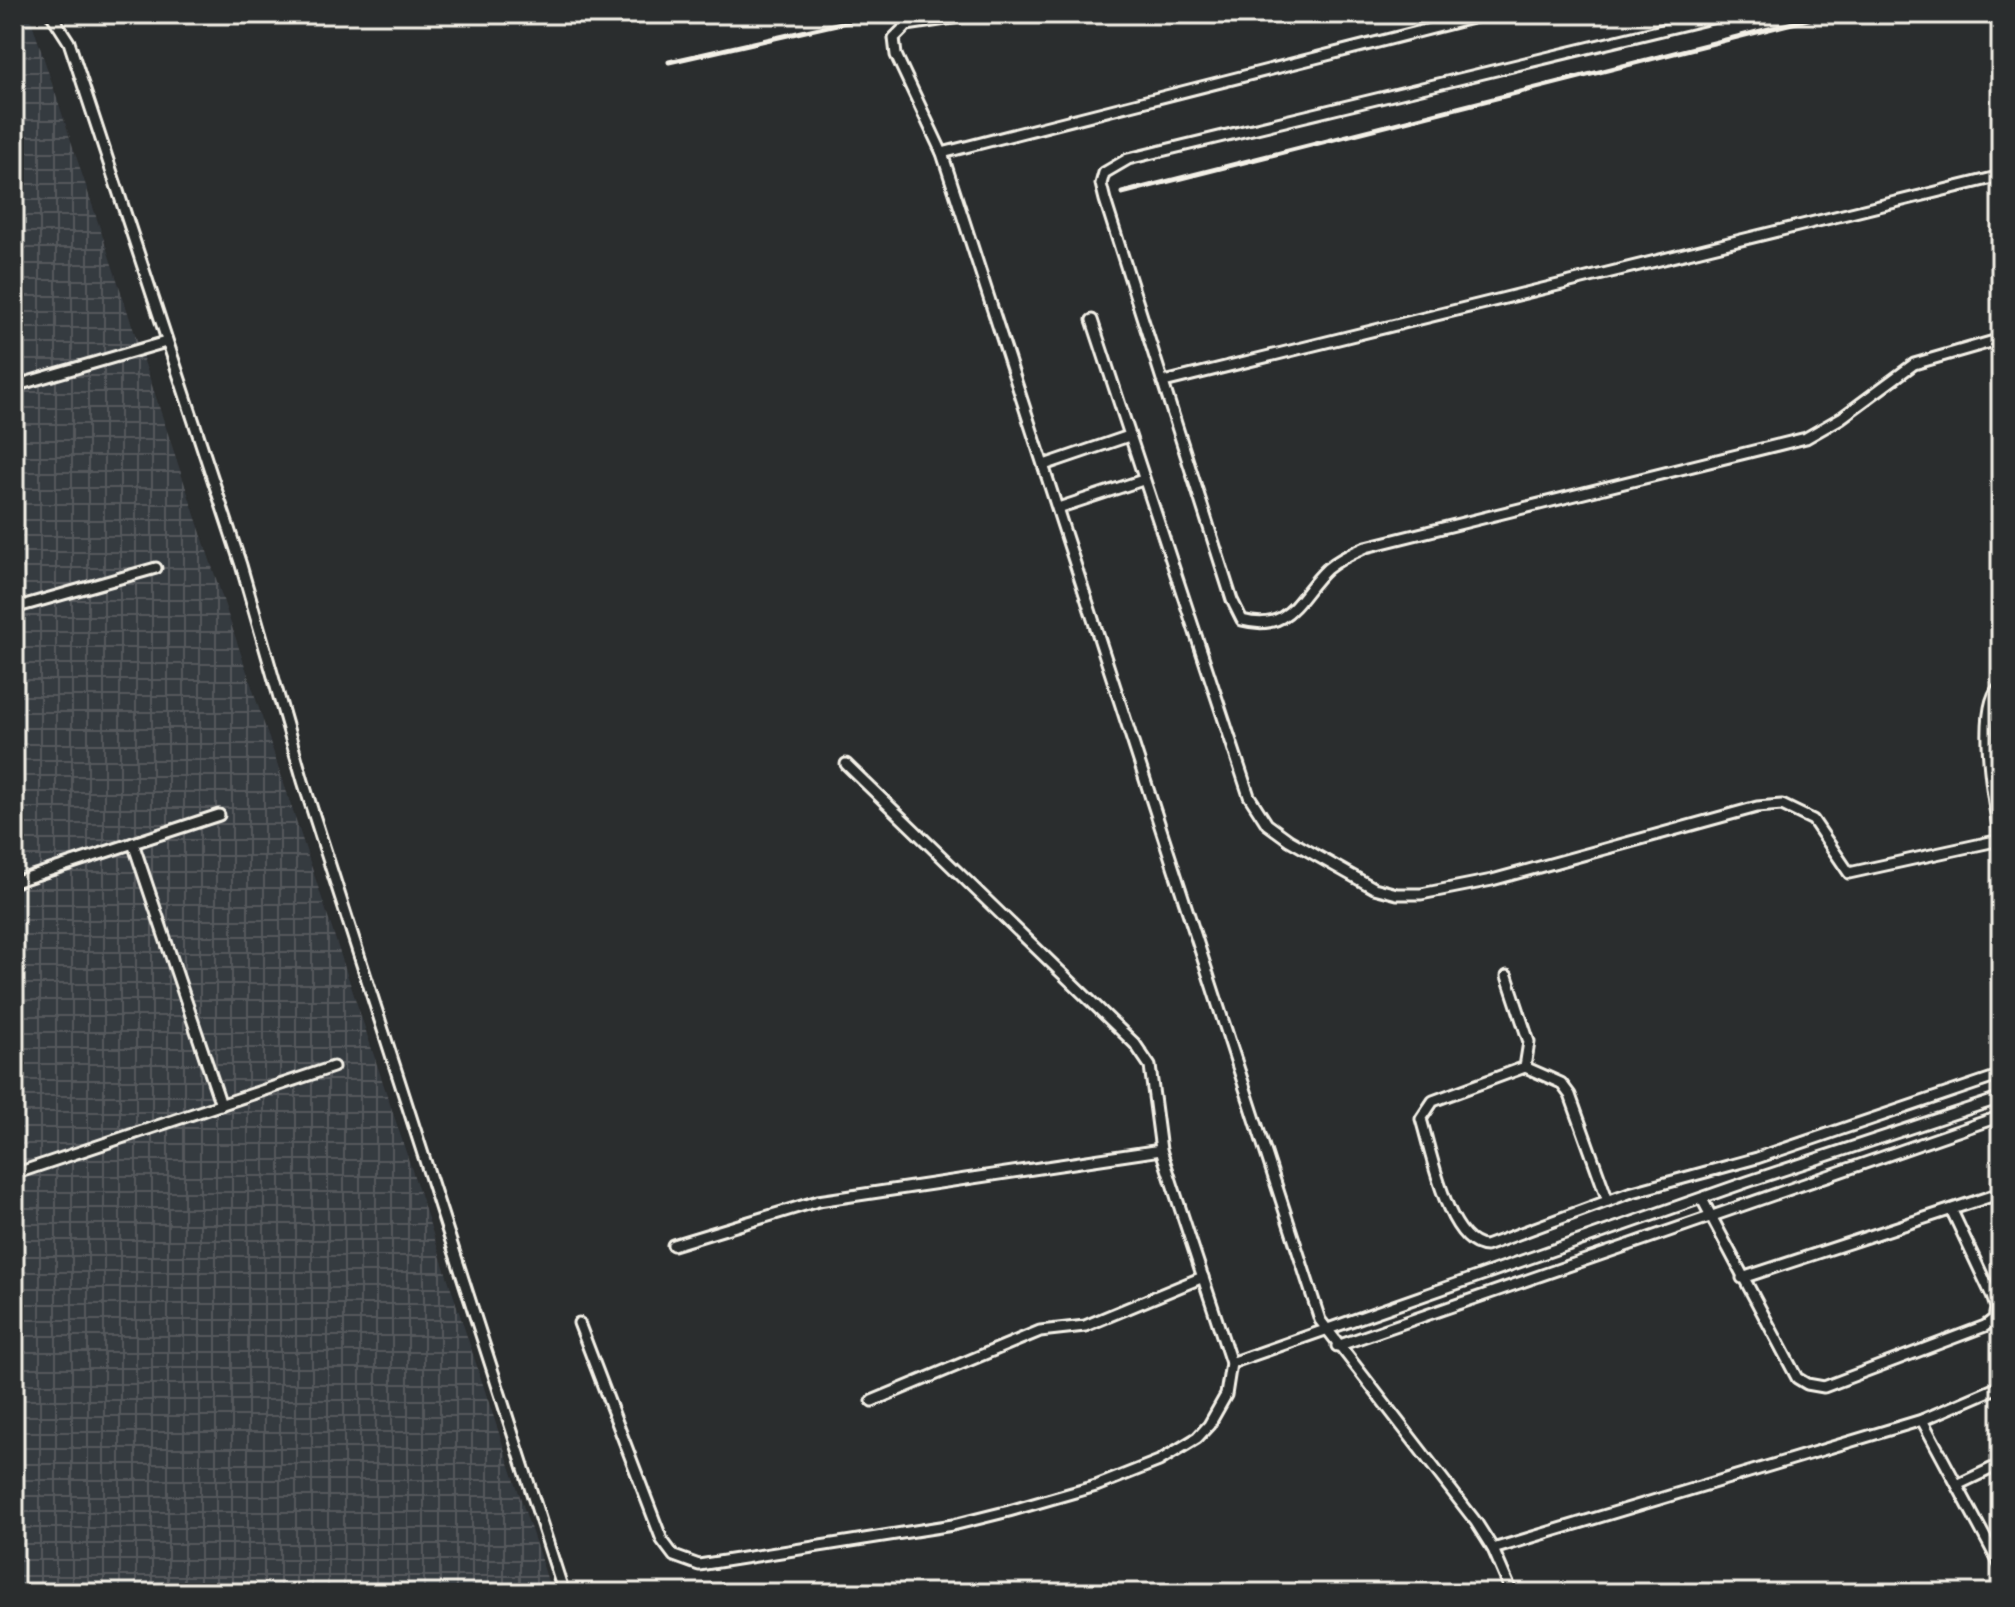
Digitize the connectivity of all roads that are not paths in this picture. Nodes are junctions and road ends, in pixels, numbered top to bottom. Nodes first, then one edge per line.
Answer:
1 (51, 14) edge
2 (979, 14) edge
3 (1488, 14) edge
4 (1728, 14) edge
5 (942, 153) junction
6 (2001, 176) edge
7 (1092, 320) dead end
8 (2001, 339) edge
9 (166, 342) junction
10 (1164, 382) junction
11 (14, 386) edge
12 (1129, 436) junction
13 (1044, 465) junction
14 (1143, 480) junction
15 (1058, 508) junction
16 (156, 568) dead end
17 (14, 608) edge
18 (2001, 686) edge
19 (846, 764) dead end
20 (219, 815) dead end
21 (2001, 842) edge
22 (133, 843) junction
23 (14, 882) edge
24 (1507, 976) dead end
25 (333, 1067) dead end
26 (1525, 1067) junction
27 (2001, 1075) edge
28 (2001, 1098) edge
29 (221, 1105) junction
30 (2001, 1116) edge
31 (1161, 1150) junction
32 (14, 1174) edge
33 (2001, 1193) edge
34 (1702, 1199) junction
35 (1608, 1201) junction
36 (1952, 1211) junction
37 (1709, 1216) junction
38 (673, 1245) dead end
39 (1203, 1277) junction
40 (1742, 1278) junction
41 (579, 1323) dead end
42 (1326, 1332) junction
43 (1337, 1346) junction
44 (1231, 1363) junction
45 (2001, 1386) edge
46 (872, 1401) dead end
47 (1922, 1420) junction
48 (2001, 1464) edge
49 (1957, 1485) junction
50 (1493, 1549) junction
51 (2001, 1567) edge
52 (564, 1593) edge
53 (1512, 1593) edge

1 - 9 lane
2 - 5 lane
3 - 5 lane
4 - 10 lane
5 - 13 lane
6 - 10 lane
7 - 12 lane
8 - 10 lane
9 - 11 lane
9 - 52 lane
12 - 13 lane
12 - 14 lane
13 - 15 lane
14 - 15 lane
14 - 21 lane
15 - 42 lane
16 - 17 lane
18 - 21 lane
19 - 31 lane
20 - 22 lane
22 - 23 lane
22 - 29 lane
24 - 26 lane
25 - 29 lane
26 - 35 lane
26 - 35 lane
27 - 35 lane
28 - 34 lane
29 - 32 lane
30 - 37 lane
31 - 38 lane
31 - 39 lane
33 - 36 lane
34 - 37 lane
34 - 42 lane
36 - 40 lane
36 - 40 lane
37 - 40 lane
37 - 43 lane
39 - 44 lane
39 - 46 lane
41 - 44 lane
42 - 43 lane
42 - 44 lane
43 - 50 lane
45 - 47 lane
47 - 49 lane
47 - 50 lane
48 - 49 lane
49 - 51 lane
50 - 53 lane

